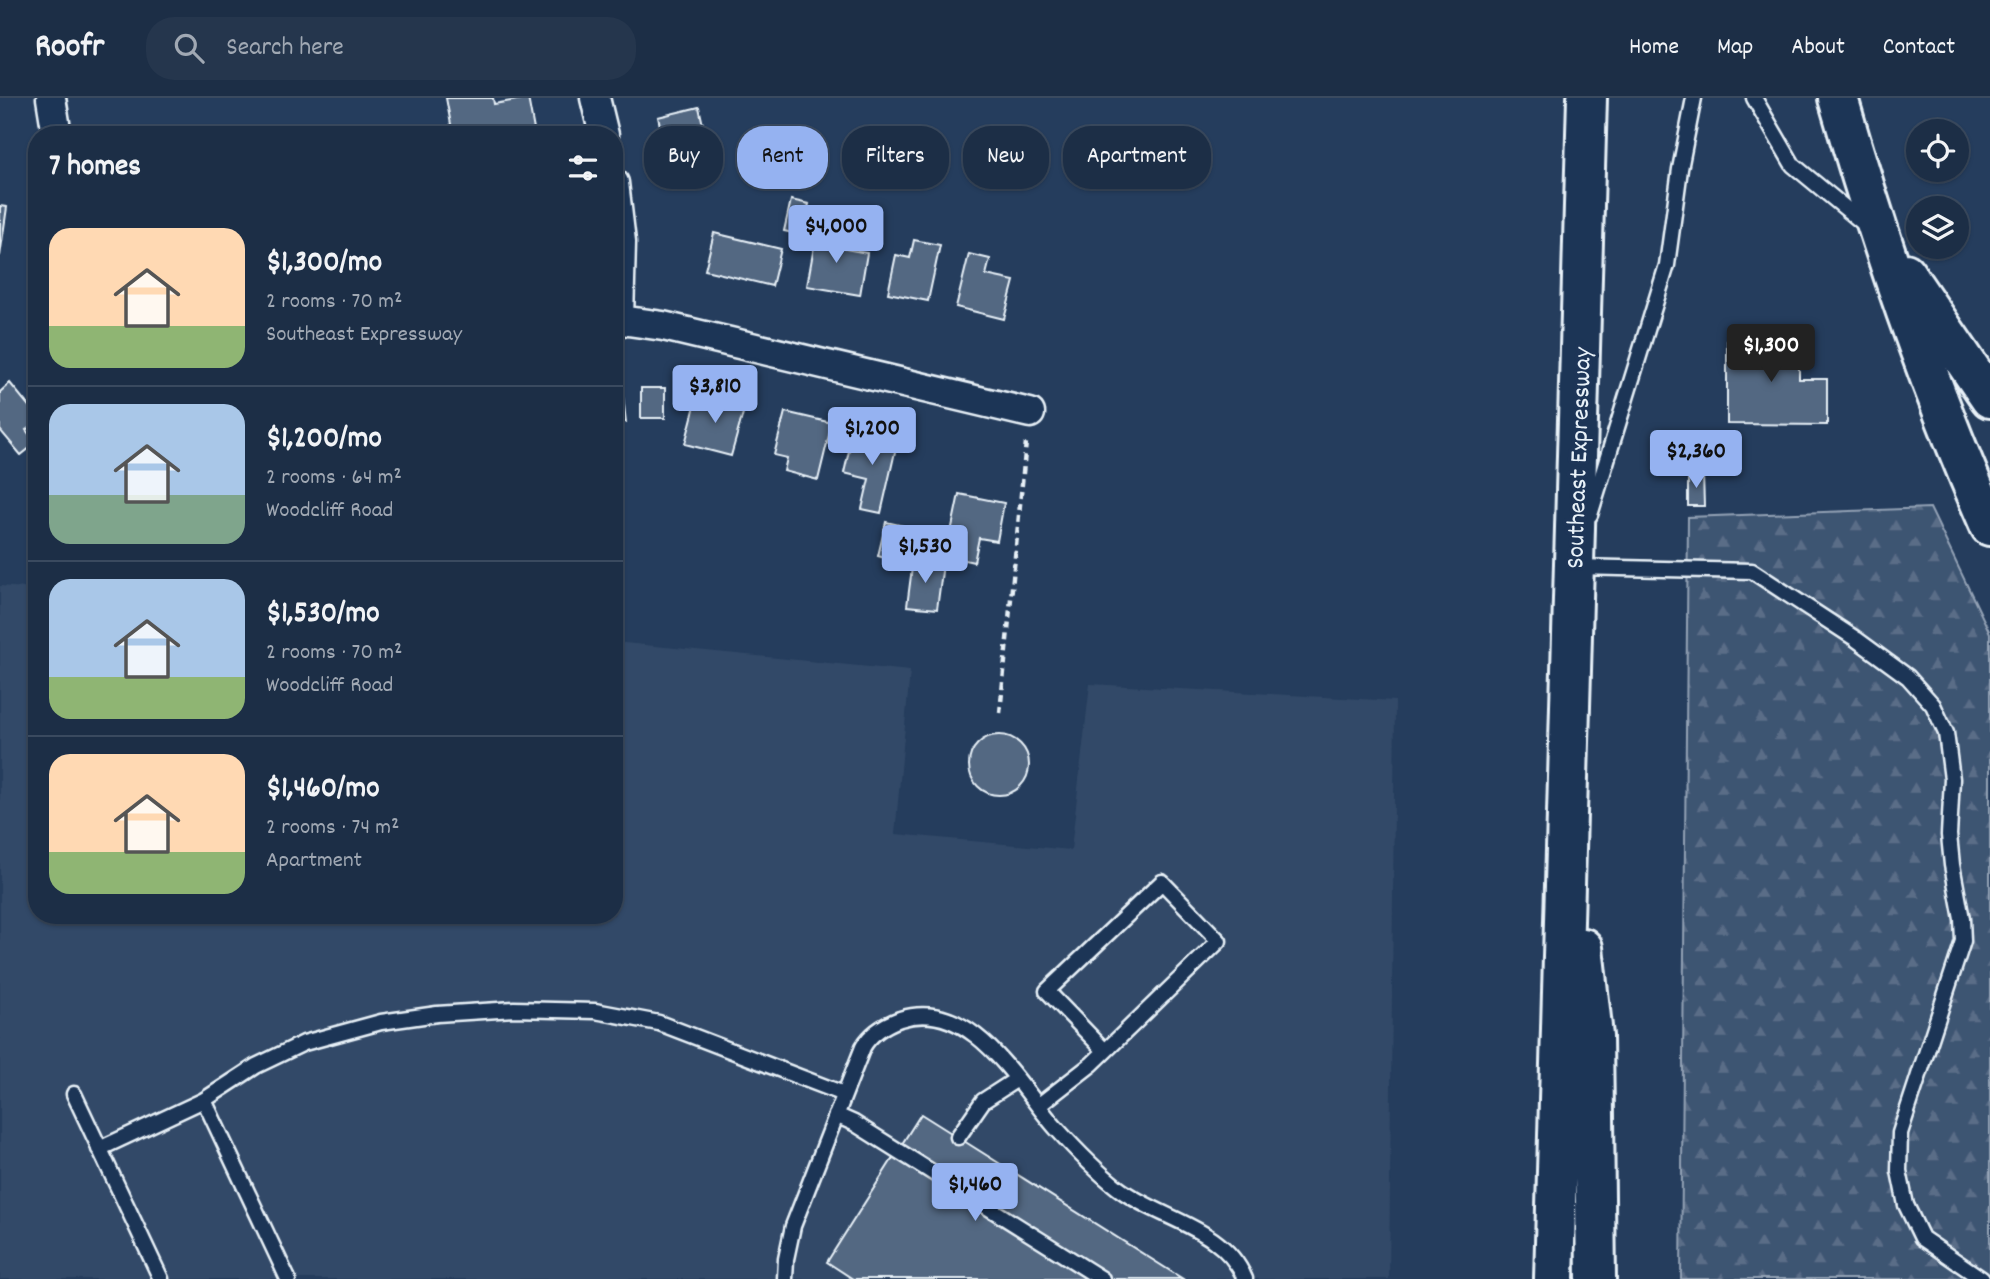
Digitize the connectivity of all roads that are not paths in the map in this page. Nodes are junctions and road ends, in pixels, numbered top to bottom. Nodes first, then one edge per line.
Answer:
1 (51, 98) edge
2 (594, 98) edge
3 (1587, 98) edge
4 (1694, 98) edge
5 (1754, 98) edge
6 (1838, 98) edge
7 (56, 126) edge
8 (602, 126) edge
9 (1879, 235) junction
10 (623, 320) edge
11 (1990, 398) edge
12 (1030, 413) road end
13 (1990, 526) edge
14 (1574, 567) junction
15 (1567, 817) junction
16 (1105, 1051) junction
17 (1017, 1079) junction
18 (74, 1094) dead end
19 (844, 1094) junction
20 (204, 1100) junction
21 (1038, 1106) junction
22 (836, 1115) junction
23 (958, 1137) dead end
24 (99, 1149) junction
25 (161, 1279) edge
26 (288, 1279) edge
27 (785, 1279) edge
28 (1102, 1279) edge
29 (1245, 1279) edge
30 (1554, 1279) edge
31 (1596, 1279) edge
32 (1982, 1279) edge

1 - 7 street
2 - 8 street
3 - 14 highway, Southeast Expressway
4 - 14 lane
5 - 9 lane
6 - 9 highway
9 - 11 highway
9 - 13 highway
10 - 12 street
14 - 15 highway, Southeast Expressway
14 - 32 lane
15 - 30 highway
15 - 31 highway
16 - 16 lane
16 - 21 lane
17 - 19 lane
17 - 21 lane
17 - 23 lane
18 - 24 lane
19 - 20 lane
19 - 22 lane
20 - 24 lane
20 - 26 lane
21 - 29 lane
22 - 27 lane
22 - 28 lane
24 - 25 lane

